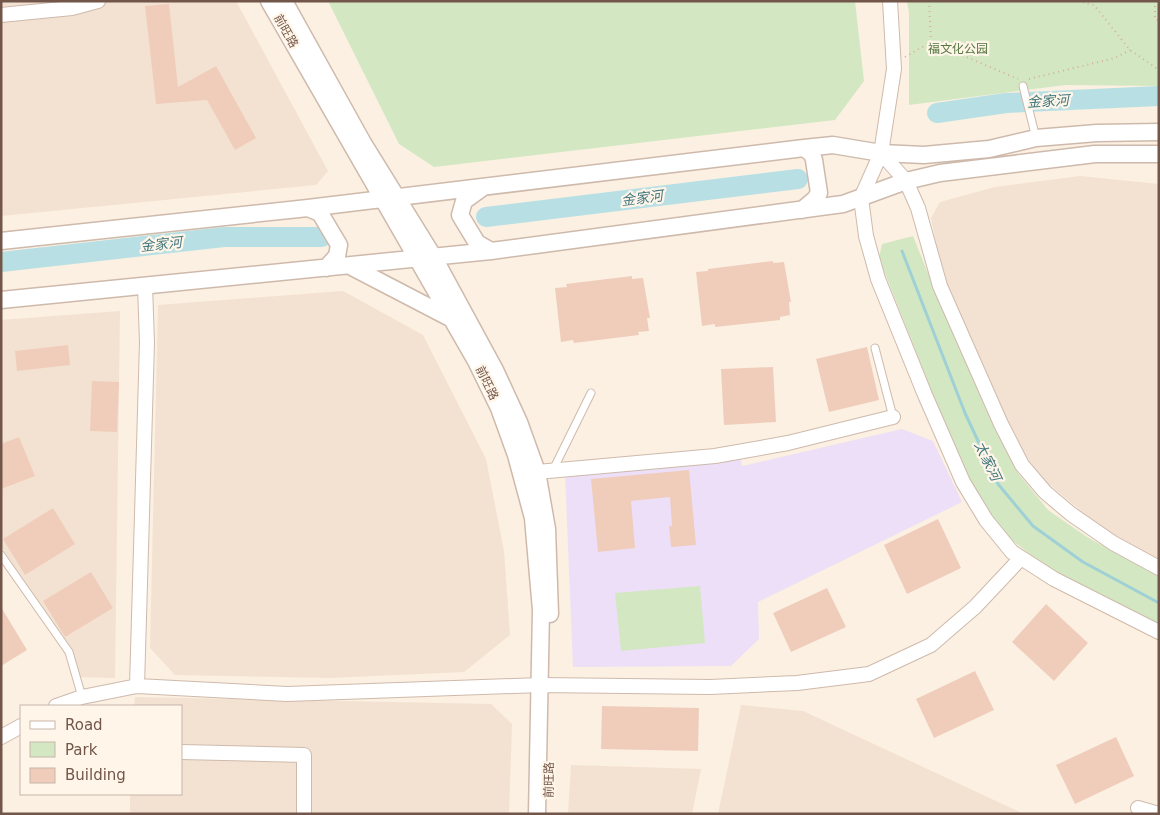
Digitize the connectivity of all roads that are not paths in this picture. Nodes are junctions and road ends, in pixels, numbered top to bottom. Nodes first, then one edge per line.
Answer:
1 (98, 1) edge
2 (270, 1) edge
3 (284, 1) edge
4 (890, 1) edge
5 (1, 15) edge
6 (1023, 86) dead end
7 (1159, 132) edge
8 (1036, 138) junction
9 (804, 148) junction
10 (881, 153) junction
11 (1159, 154) edge
12 (906, 181) junction
13 (482, 188) junction
14 (390, 198) junction
15 (861, 198) junction
16 (308, 208) junction
17 (802, 210) junction
18 (1, 241) edge
19 (491, 251) junction
20 (425, 257) junction
21 (350, 266) junction
22 (326, 268) junction
23 (145, 286) junction
24 (1, 300) edge
25 (452, 320) junction
26 (875, 348) dead end
27 (591, 393) dead end
28 (893, 417) joint
29 (553, 470) junction
30 (536, 472) junction
31 (1, 555) edge
32 (1021, 558) junction
33 (1159, 568) edge
34 (1159, 632) edge
35 (545, 685) junction
36 (137, 686) junction
37 (82, 697) junction
38 (59, 705) edge
39 (20, 727) edge
40 (1, 737) edge
41 (182, 752) edge
42 (1138, 808) dead end
43 (304, 814) edge
44 (537, 814) edge
45 (549, 814) edge
46 (1159, 814) edge

1 - 5 street
2 - 14 street, 前旺路
3 - 14 street, 前旺路
4 - 10 street
6 - 8 lane
7 - 8 street
8 - 10 street
9 - 10 street
9 - 13 street
9 - 17 street
10 - 12 street
10 - 15 street
11 - 12 street
12 - 15 street
12 - 33 street
13 - 14 street
13 - 19 street
14 - 16 street
14 - 20 street, 前旺路
15 - 17 street
15 - 32 street
16 - 18 street
16 - 22 street
17 - 19 street
19 - 20 street
20 - 21 street
20 - 25 street, 前旺路
20 - 30 street, 前旺路
21 - 22 street
21 - 25 street
22 - 23 street
23 - 24 street
23 - 36 street
25 - 35 street, 前旺路
26 - 28 lane
27 - 29 lane
28 - 29 street
29 - 30 street
30 - 35 street, 前旺路
31 - 37 lane
32 - 34 street
32 - 35 street
35 - 36 street
35 - 44 street, 前旺路
35 - 45 street, 前旺路
36 - 37 street
37 - 38 street
39 - 40 street
41 - 43 street
42 - 46 street

